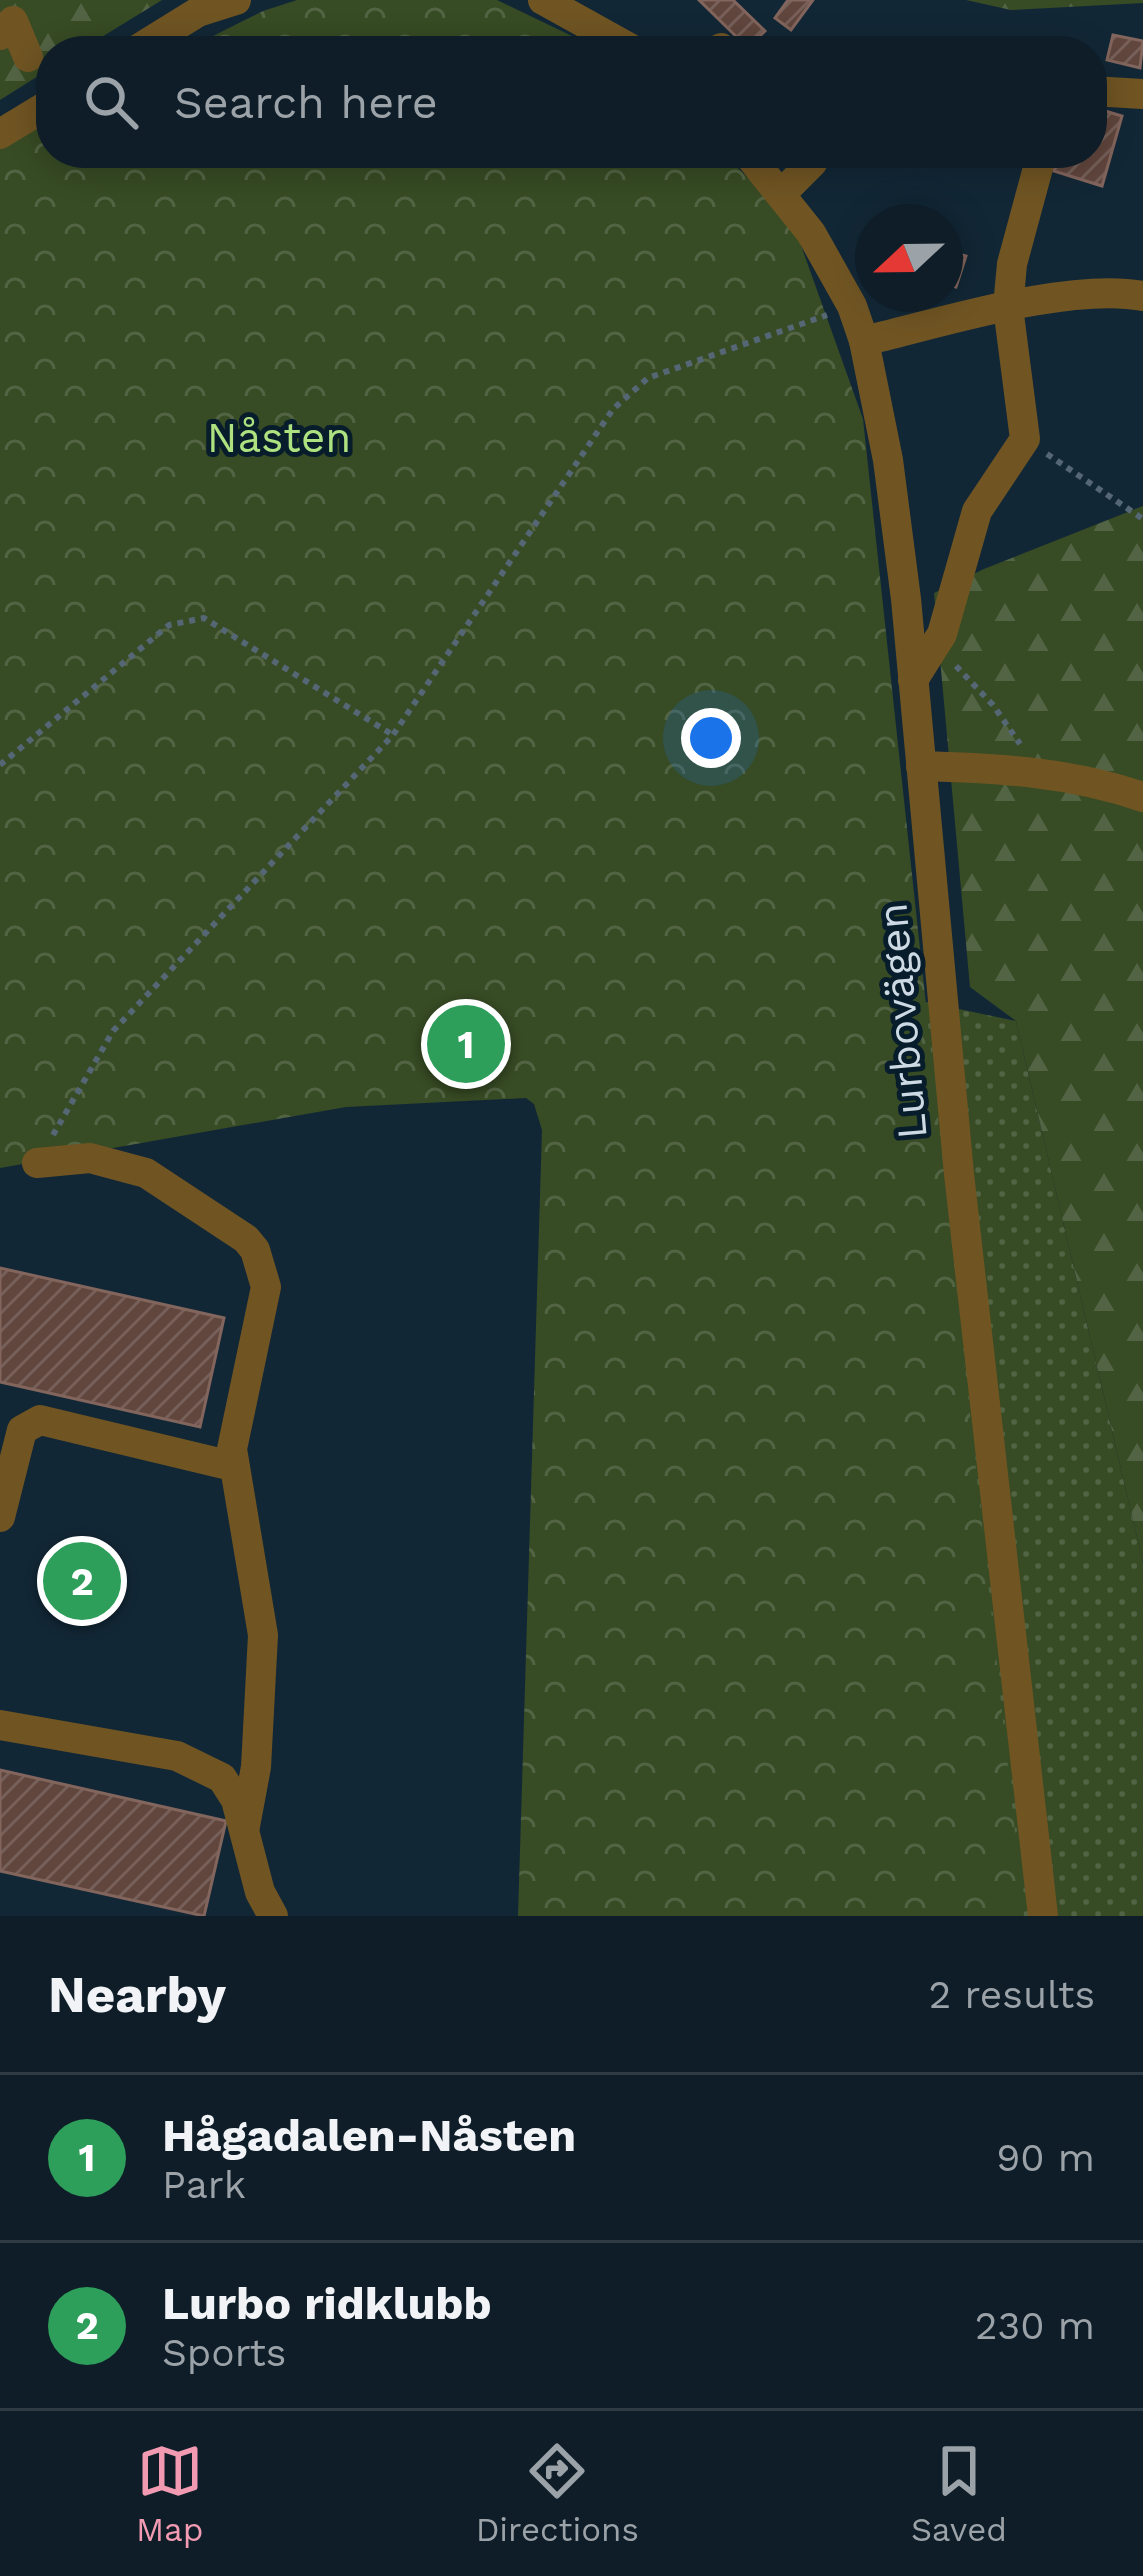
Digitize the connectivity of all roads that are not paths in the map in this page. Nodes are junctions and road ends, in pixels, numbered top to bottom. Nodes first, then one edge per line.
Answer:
1 (236, 0) edge
2 (543, 0) edge
3 (0, 35) edge
4 (159, 36) edge
5 (608, 36) edge
6 (28, 57) dead end
7 (1107, 92) edge
8 (1143, 94) edge
9 (36, 112) edge
10 (0, 134) edge
11 (759, 168) edge
12 (808, 168) edge
13 (1038, 168) edge
14 (781, 194) junction
15 (1143, 296) edge
16 (1008, 307) junction
17 (864, 341) junction
18 (914, 680) junction
19 (921, 766) junction
20 (1143, 797) edge
21 (38, 1162) road end
22 (232, 1466) junction
23 (0, 1516) edge
24 (0, 1725) edge
25 (244, 1826) junction
26 (273, 1916) edge
27 (1043, 1916) edge

1 - 4 street
2 - 5 street
3 - 6 street
7 - 8 street
9 - 10 street
11 - 14 street, Lurbovägen
12 - 14 street
13 - 16 street
14 - 17 street, Lurbovägen
15 - 16 street
16 - 17 street
16 - 18 street
17 - 18 street, Lurbovägen
18 - 19 street, Lurbovägen
19 - 20 street
19 - 27 street, Lurbovägen
21 - 22 street
22 - 23 street
22 - 25 street
24 - 25 street
25 - 26 street

